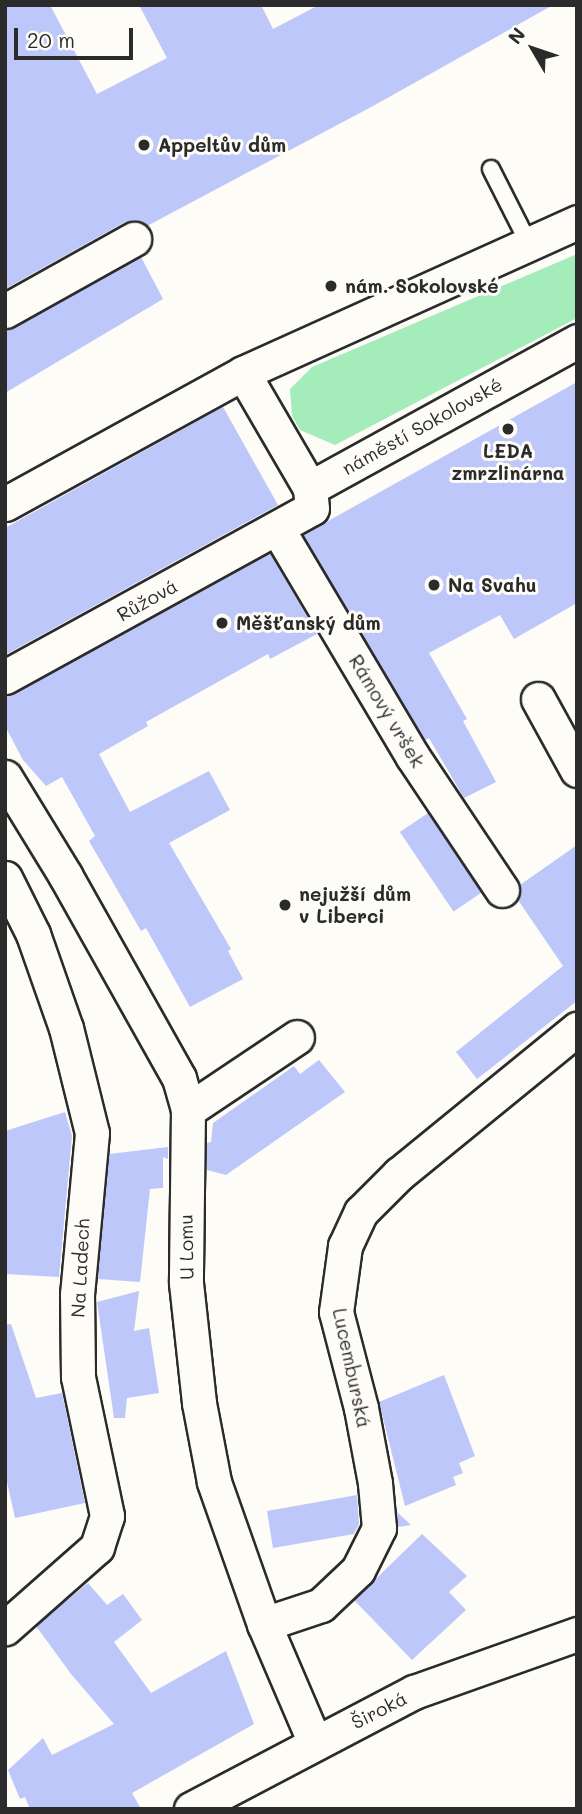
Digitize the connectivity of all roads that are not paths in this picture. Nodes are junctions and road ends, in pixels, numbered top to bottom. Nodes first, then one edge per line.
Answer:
1 (491, 169) dead end
2 (577, 222) edge
3 (134, 239) dead end
4 (528, 242) junction
5 (5, 311) edge
6 (577, 341) edge
7 (230, 382) junction
8 (310, 488) junction
9 (5, 504) edge
10 (283, 525) junction
11 (5, 677) edge
12 (538, 699) dead end
13 (577, 770) edge
14 (5, 777) edge
15 (5, 878) edge
16 (502, 890) dead end
17 (577, 1028) edge
18 (297, 1037) dead end
19 (188, 1110) junction
20 (264, 1624) junction
21 (5, 1628) edge
22 (577, 1634) edge
23 (315, 1743) junction
24 (191, 1809) edge

1 - 4 lane
2 - 4 street
3 - 5 street
4 - 7 street
6 - 8 street, náměstí Sokolovské
7 - 8 street
7 - 9 street
8 - 10 street
10 - 11 street, Růžová
10 - 16 street, Rámový vršek
12 - 13 street
14 - 19 street, U Lomu
15 - 21 street, Na Ladech
17 - 20 street, Lucemburská
18 - 19 street
19 - 20 street, U Lomu
20 - 23 street, U Lomu
22 - 23 street, Široká
23 - 24 street, Široká

